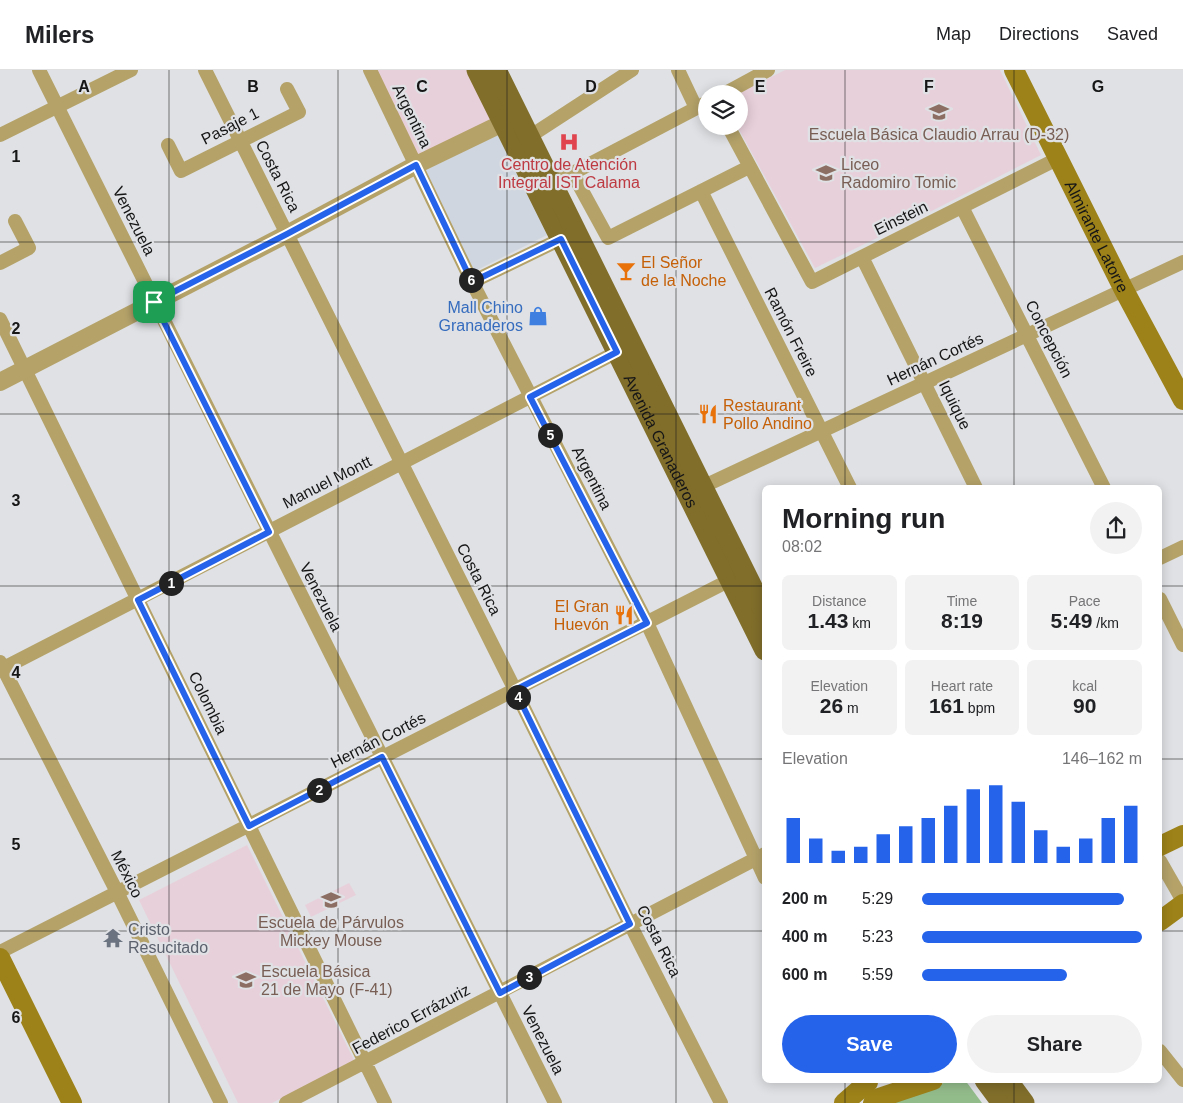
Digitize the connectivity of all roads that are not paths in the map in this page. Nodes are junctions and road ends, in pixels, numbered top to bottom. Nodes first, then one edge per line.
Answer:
1 (39, 70) edge
2 (132, 70) edge
3 (205, 70) edge
4 (370, 70) edge
5 (477, 70) edge
6 (496, 70) edge
7 (632, 70) edge
8 (678, 70) edge
9 (768, 70) edge
10 (1014, 70) edge
11 (740, 85) edge
12 (287, 90) dead end
13 (698, 101) edge
14 (57, 107) junction
15 (698, 108) edge
16 (511, 119) junction
17 (0, 135) edge
18 (733, 135) edge
19 (529, 137) junction
20 (240, 140) junction
21 (168, 144) dead end
22 (1059, 158) junction
23 (416, 165) junction
24 (749, 167) junction
25 (572, 174) junction
26 (552, 184) junction
27 (701, 191) junction
28 (962, 207) junction
29 (15, 221) dead end
30 (287, 234) junction
31 (561, 239) junction
32 (862, 257) junction
33 (1183, 262) edge
34 (0, 263) edge
35 (472, 282) junction
36 (1124, 290) junction
37 (154, 302) junction
38 (0, 319) edge
39 (1027, 335) junction
40 (617, 352) junction
41 (24, 369) junction
42 (0, 382) edge
43 (924, 383) junction
44 (530, 397) junction
45 (1183, 400) edge
46 (821, 431) junction
47 (402, 463) junction
48 (848, 485) edge
49 (975, 485) edge
50 (1102, 485) edge
51 (702, 486) junction
52 (269, 532) junction
53 (1183, 547) edge
54 (1162, 557) edge
55 (737, 576) junction
56 (138, 600) junction
57 (1162, 603) edge
58 (762, 609) edge
59 (647, 623) junction
60 (762, 642) edge
61 (1183, 645) edge
62 (1, 667) edge
63 (515, 690) junction
64 (382, 757) junction
65 (249, 826) junction
66 (1183, 835) edge
67 (1162, 845) edge
68 (760, 856) edge
69 (1162, 865) edge
70 (117, 892) junction
71 (1183, 903) edge
72 (1162, 919) edge
73 (630, 924) junction
74 (0, 952) edge
75 (0, 958) edge
76 (0, 986) edge
77 (500, 993) junction
78 (1162, 1054) edge
79 (365, 1063) junction
80 (1183, 1080) edge
81 (915, 1083) edge
82 (987, 1083) edge
83 (1009, 1083) edge
84 (873, 1091) edge
85 (58, 1103) edge
86 (72, 1103) edge
87 (221, 1103) edge
88 (286, 1103) edge
89 (385, 1103) edge
90 (555, 1103) edge
91 (721, 1103) edge
92 (844, 1103) edge
93 (1002, 1103) edge
94 (1024, 1103) edge

1 - 14 street, Venezuela
2 - 14 street
3 - 20 street, Costa Rica
4 - 23 street, Argentina
5 - 16 main road, Avenida Granaderos
6 - 16 main road, Avenida Granaderos
7 - 19 street
8 - 13 street
9 - 11 street
10 - 22 main road, Almirante Latorre
12 - 20 street, Pasaje 1
14 - 17 street
14 - 37 street, Venezuela
15 - 25 street
16 - 19 main road, Avenida Granaderos
16 - 23 street
16 - 31 main road, Avenida Granaderos
18 - 24 street
19 - 26 main road, Avenida Granaderos
20 - 21 street, Pasaje 1
20 - 30 street, Costa Rica
22 - 28 street, Einstein
22 - 36 main road, Almirante Latorre
23 - 30 street
23 - 35 street, Argentina
24 - 27 street
24 - 32 street, Einstein
25 - 26 street
25 - 27 street
26 - 51 main road, Avenida Granaderos
27 - 46 street, Ramón Freire
28 - 32 street, Einstein
28 - 39 street, Concepción
29 - 34 street
30 - 37 street
30 - 47 street, Costa Rica
31 - 35 street
31 - 40 main road, Avenida Granaderos
32 - 43 street, Iquique
33 - 36 street, Hernán Cortés
35 - 44 street, Argentina
36 - 39 street, Hernán Cortés
36 - 45 main road, Almirante Latorre
37 - 41 street
37 - 52 street, Venezuela
38 - 41 street, Colombia
39 - 43 street, Hernán Cortés
39 - 50 street, Concepción
40 - 44 street, Manuel Montt
40 - 55 main road, Avenida Granaderos
41 - 42 street
41 - 56 street, Colombia
43 - 46 street, Hernán Cortés
43 - 49 street, Iquique
44 - 47 street, Manuel Montt
44 - 59 street, Argentina
46 - 48 street, Ramón Freire
46 - 51 street, Hernán Cortés
47 - 52 street, Manuel Montt
47 - 63 street, Costa Rica
51 - 55 main road, Avenida Granaderos
52 - 56 street, Manuel Montt
52 - 64 street, Venezuela
53 - 54 street
55 - 58 main road, Avenida Granaderos
55 - 59 street, Hernán Cortés
55 - 60 main road, Avenida Granaderos
56 - 62 street, Manuel Montt
56 - 65 street, Colombia
57 - 61 street
59 - 63 street, Hernán Cortés
59 - 68 street, Argentina
62 - 70 street, México
63 - 64 street, Hernán Cortés
63 - 73 street, Costa Rica
64 - 65 street, Hernán Cortés
64 - 77 street, Venezuela
65 - 70 street, Hernán Cortés
65 - 79 street, Colombia
66 - 67 main road
68 - 73 street, Federico Errázuriz
69 - 71 street
70 - 74 street, Hernán Cortés
70 - 87 street, México
71 - 72 main road
73 - 77 street, Federico Errázuriz
73 - 91 street, Costa Rica
75 - 86 main road
76 - 85 main road
77 - 79 street, Federico Errázuriz
77 - 90 street, Venezuela
78 - 80 street
79 - 88 street, Federico Errázuriz
79 - 89 street, Colombia
81 - 84 main road
82 - 93 main road
83 - 94 main road
84 - 92 main road

